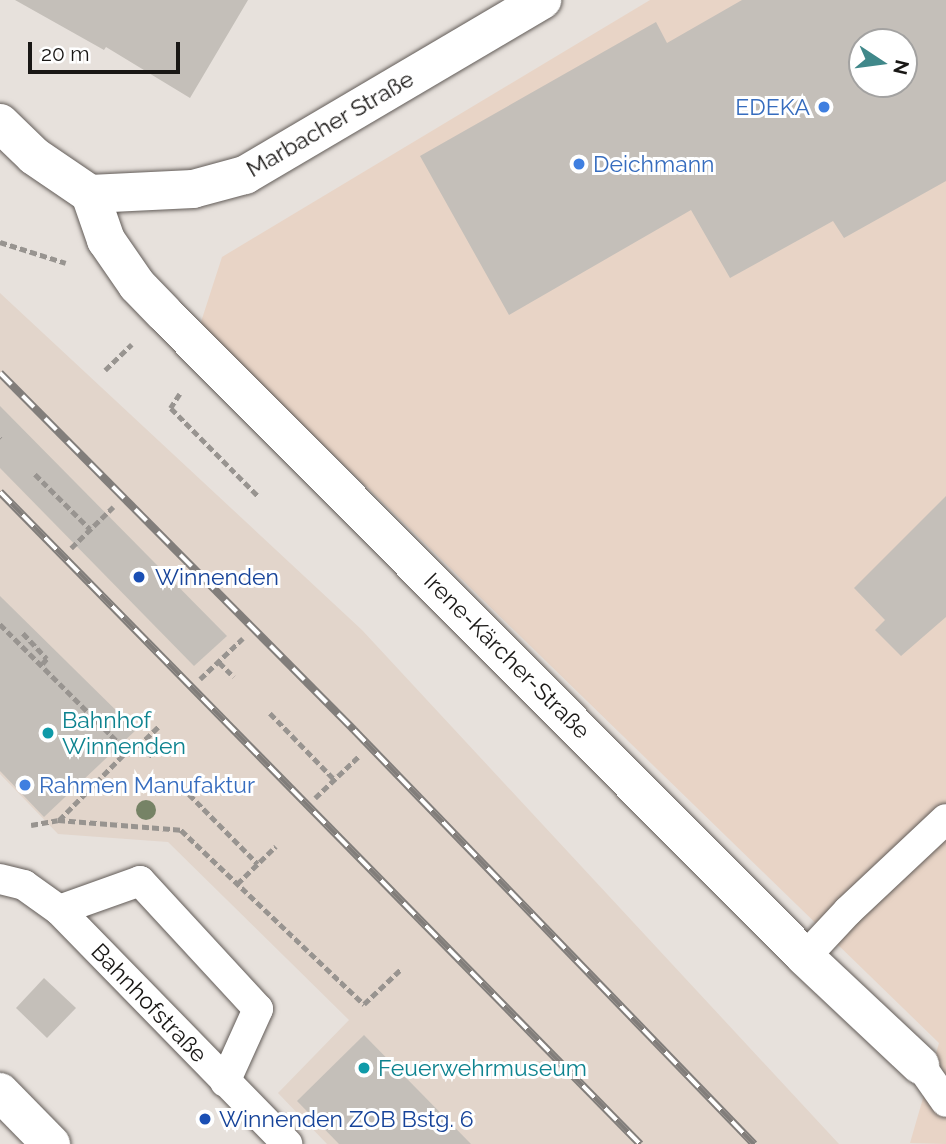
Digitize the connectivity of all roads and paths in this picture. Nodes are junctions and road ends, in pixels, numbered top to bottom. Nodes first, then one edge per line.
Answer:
1 (542, 0) edge
2 (0, 123) edge
3 (90, 194) junction
4 (133, 343) dead end
5 (105, 370) dead end
6 (182, 391) dead end
7 (35, 474) dead end
8 (258, 496) dead end
9 (113, 507) dead end
10 (90, 529) junction
11 (71, 548) dead end
12 (0, 624) edge
13 (23, 634) dead end
14 (243, 638) dead end
15 (219, 662) junction
16 (41, 665) junction
17 (234, 677) dead end
18 (200, 679) dead end
19 (270, 713) dead end
20 (158, 727) dead end
21 (140, 744) junction
22 (127, 751) junction
23 (360, 755) dead end
24 (154, 758) dead end
25 (334, 779) junction
26 (189, 794) dead end
27 (315, 798) dead end
28 (946, 818) edge
29 (58, 820) junction
30 (32, 825) dead end
31 (276, 846) dead end
32 (258, 864) junction
33 (0, 879) edge
34 (237, 884) junction
35 (59, 910) junction
36 (805, 957) junction
37 (400, 970) dead end
38 (920, 1065) joint
39 (225, 1082) junction
40 (0, 1092) edge
41 (946, 1102) edge
42 (51, 1144) edge
43 (287, 1144) edge

1 - 3 street, Marbacher Straße
2 - 3 street
3 - 36 street, Irene-Kärcher-Straße
4 - 5 path
6 - 8 path
7 - 10 path
9 - 10 path
10 - 11 path
12 - 16 path
13 - 16 path
14 - 15 path
15 - 17 path
15 - 18 path
16 - 22 path
19 - 25 path
20 - 21 path
21 - 22 path
21 - 24 path
22 - 29 path
23 - 25 path
25 - 27 path
26 - 32 path
28 - 36 lane
29 - 30 path
29 - 34 path
31 - 32 path
32 - 34 path
33 - 35 lane, Bahnhofstraße
34 - 37 path
35 - 39 lane, Bahnhofstraße
35 - 39 lane
36 - 38 street, Irene-Kärcher-Straße
38 - 41 lane, Irene-Kärcher-Straße
39 - 43 lane, Bahnhofstraße
40 - 42 street

